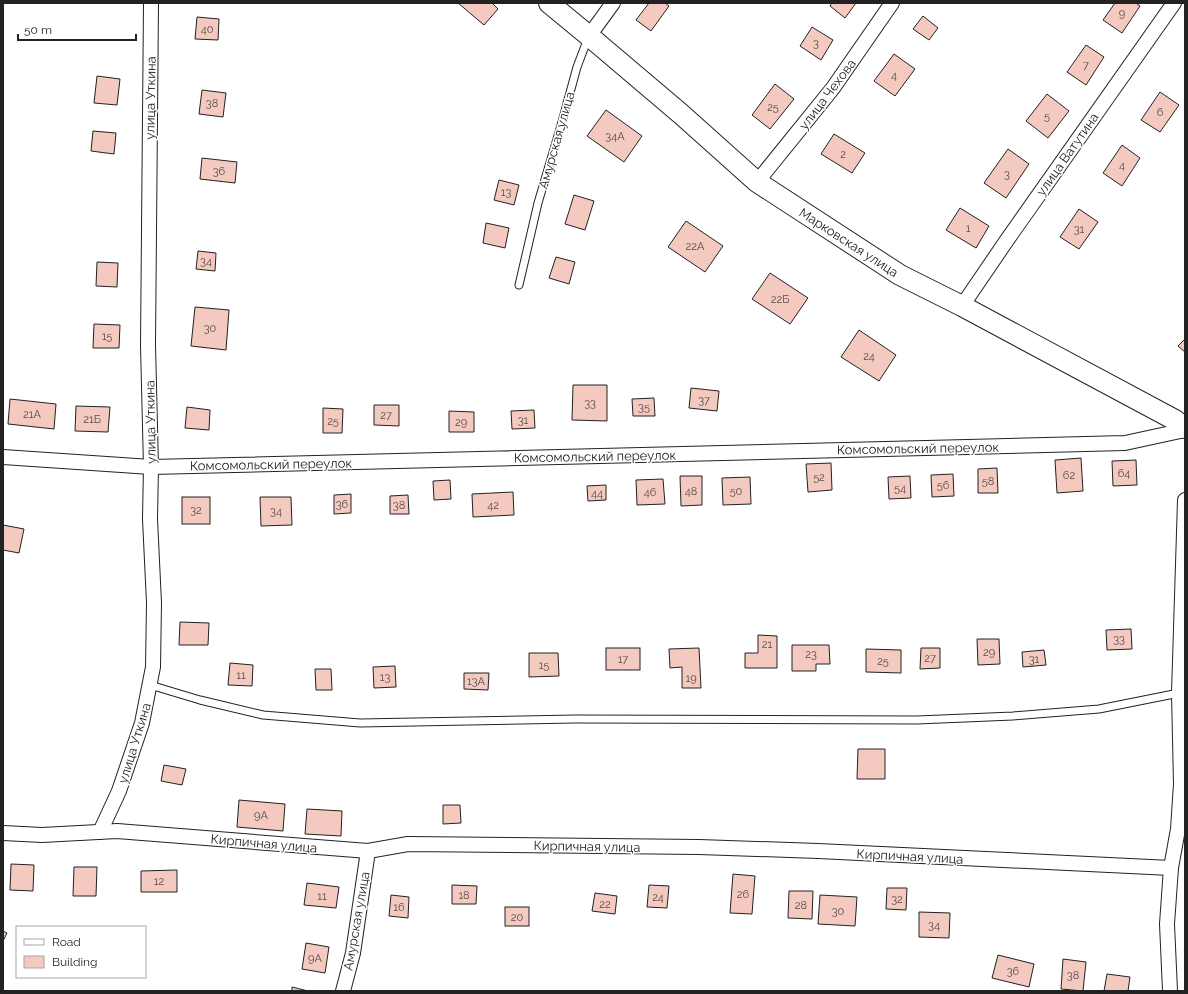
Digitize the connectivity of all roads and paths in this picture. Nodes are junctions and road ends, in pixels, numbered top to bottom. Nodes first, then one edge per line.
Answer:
1 (151, 3) edge
2 (549, 3) edge
3 (613, 3) edge
4 (892, 3) edge
5 (1174, 3) edge
6 (589, 36) junction
7 (757, 182) junction
8 (519, 284) dead end
9 (962, 306) junction
10 (1185, 429) edge
11 (3, 457) edge
12 (151, 467) junction
13 (1185, 500) edge
14 (150, 685) junction
15 (1179, 693) junction
16 (3, 832) edge
17 (100, 832) junction
18 (368, 851) junction
19 (1171, 868) junction
20 (343, 991) edge
21 (1170, 991) edge

1 - 12 street, улица Уткина
2 - 6 main road, Марковская улица
3 - 6 street, Амурская улица
4 - 7 street, улица Чехова
5 - 9 street, улица Ватутина
6 - 7 main road, Марковская улица
6 - 8 lane, Амурская улица
7 - 9 main road, Марковская улица
9 - 10 main road, Марковская улица
10 - 12 street, Комсомольский переулок
11 - 12 street, Комсомольский переулок
12 - 14 street, улица Уткина
13 - 15 street
14 - 15 lane
14 - 17 street, улица Уткина
15 - 19 street
16 - 17 street, Кирпичная улица
17 - 18 street, Кирпичная улица
18 - 19 street, Кирпичная улица
18 - 20 street, Амурская улица
19 - 21 street

